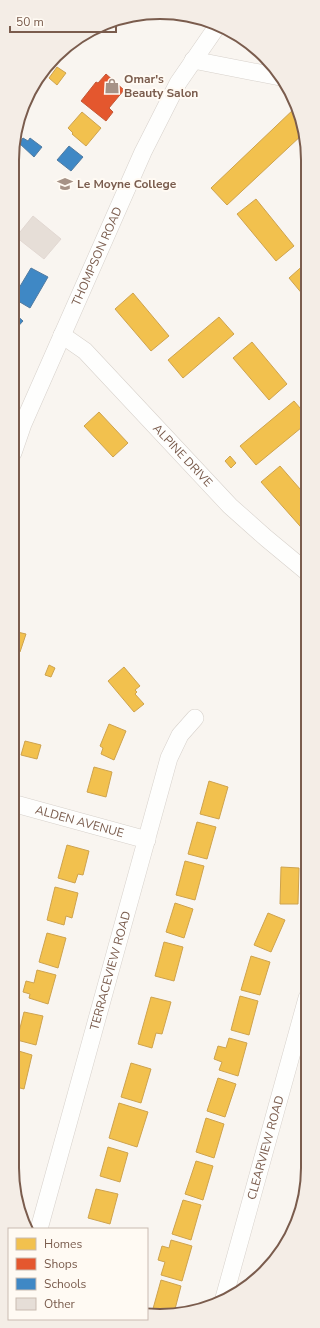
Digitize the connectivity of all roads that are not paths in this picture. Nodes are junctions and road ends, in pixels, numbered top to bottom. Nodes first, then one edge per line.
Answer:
1 (214, 30) edge
2 (193, 60) junction
3 (273, 76) edge
4 (62, 335) junction
5 (19, 436) edge
6 (301, 567) edge
7 (195, 718) dead end
8 (19, 805) edge
9 (148, 840) junction
10 (301, 1020) edge
11 (39, 1228) edge
12 (226, 1292) edge

1 - 2 street, THOMPSON ROAD
2 - 3 street
2 - 4 street, THOMPSON ROAD
4 - 5 street, THOMPSON ROAD
4 - 6 street, ALPINE DRIVE
7 - 9 street, TERRACEVIEW ROAD
8 - 9 street, ALDEN AVENUE
9 - 11 street, TERRACEVIEW ROAD
10 - 12 street, CLEARVIEW ROAD

